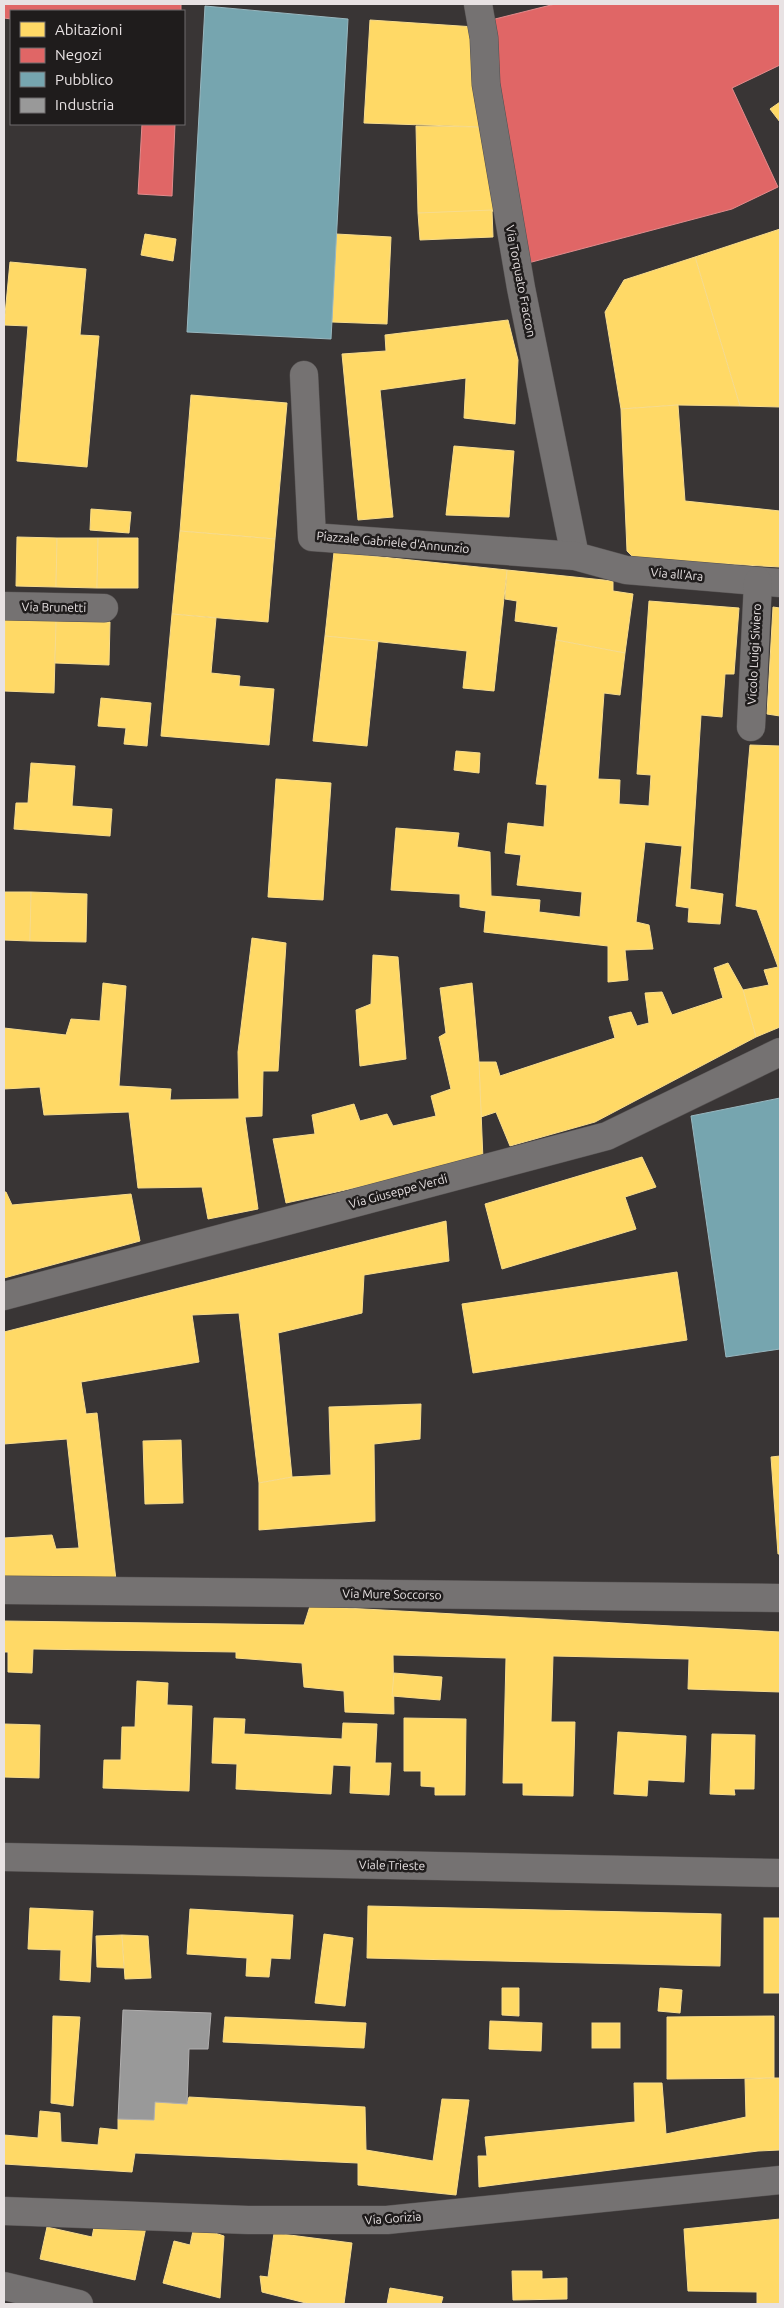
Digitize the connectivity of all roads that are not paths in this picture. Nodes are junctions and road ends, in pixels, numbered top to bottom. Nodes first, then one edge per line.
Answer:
1 (478, 4) edge
2 (304, 375) dead end
3 (575, 556) junction
4 (769, 582) edge
5 (4, 606) edge
6 (104, 608) dead end
7 (750, 727) dead end
8 (780, 1052) edge
9 (4, 1296) edge
10 (4, 1590) edge
11 (780, 1598) edge
12 (4, 1857) edge
13 (780, 1873) edge
14 (780, 2180) edge
15 (4, 2211) edge
16 (4, 2286) edge
17 (79, 2304) edge

1 - 3 street, Via Torquato Fraccon
2 - 3 street, Piazzale Gabriele d'Annunzio
3 - 4 street, Via all'Ara
4 - 7 street, Vicolo Luigi Siviero
5 - 6 street, Via Brunetti
8 - 9 street, Via Giuseppe Verdi
10 - 11 street, Via Mure Soccorso
12 - 13 street, Viale Trieste
14 - 15 street, Via Gorizia
16 - 17 street

